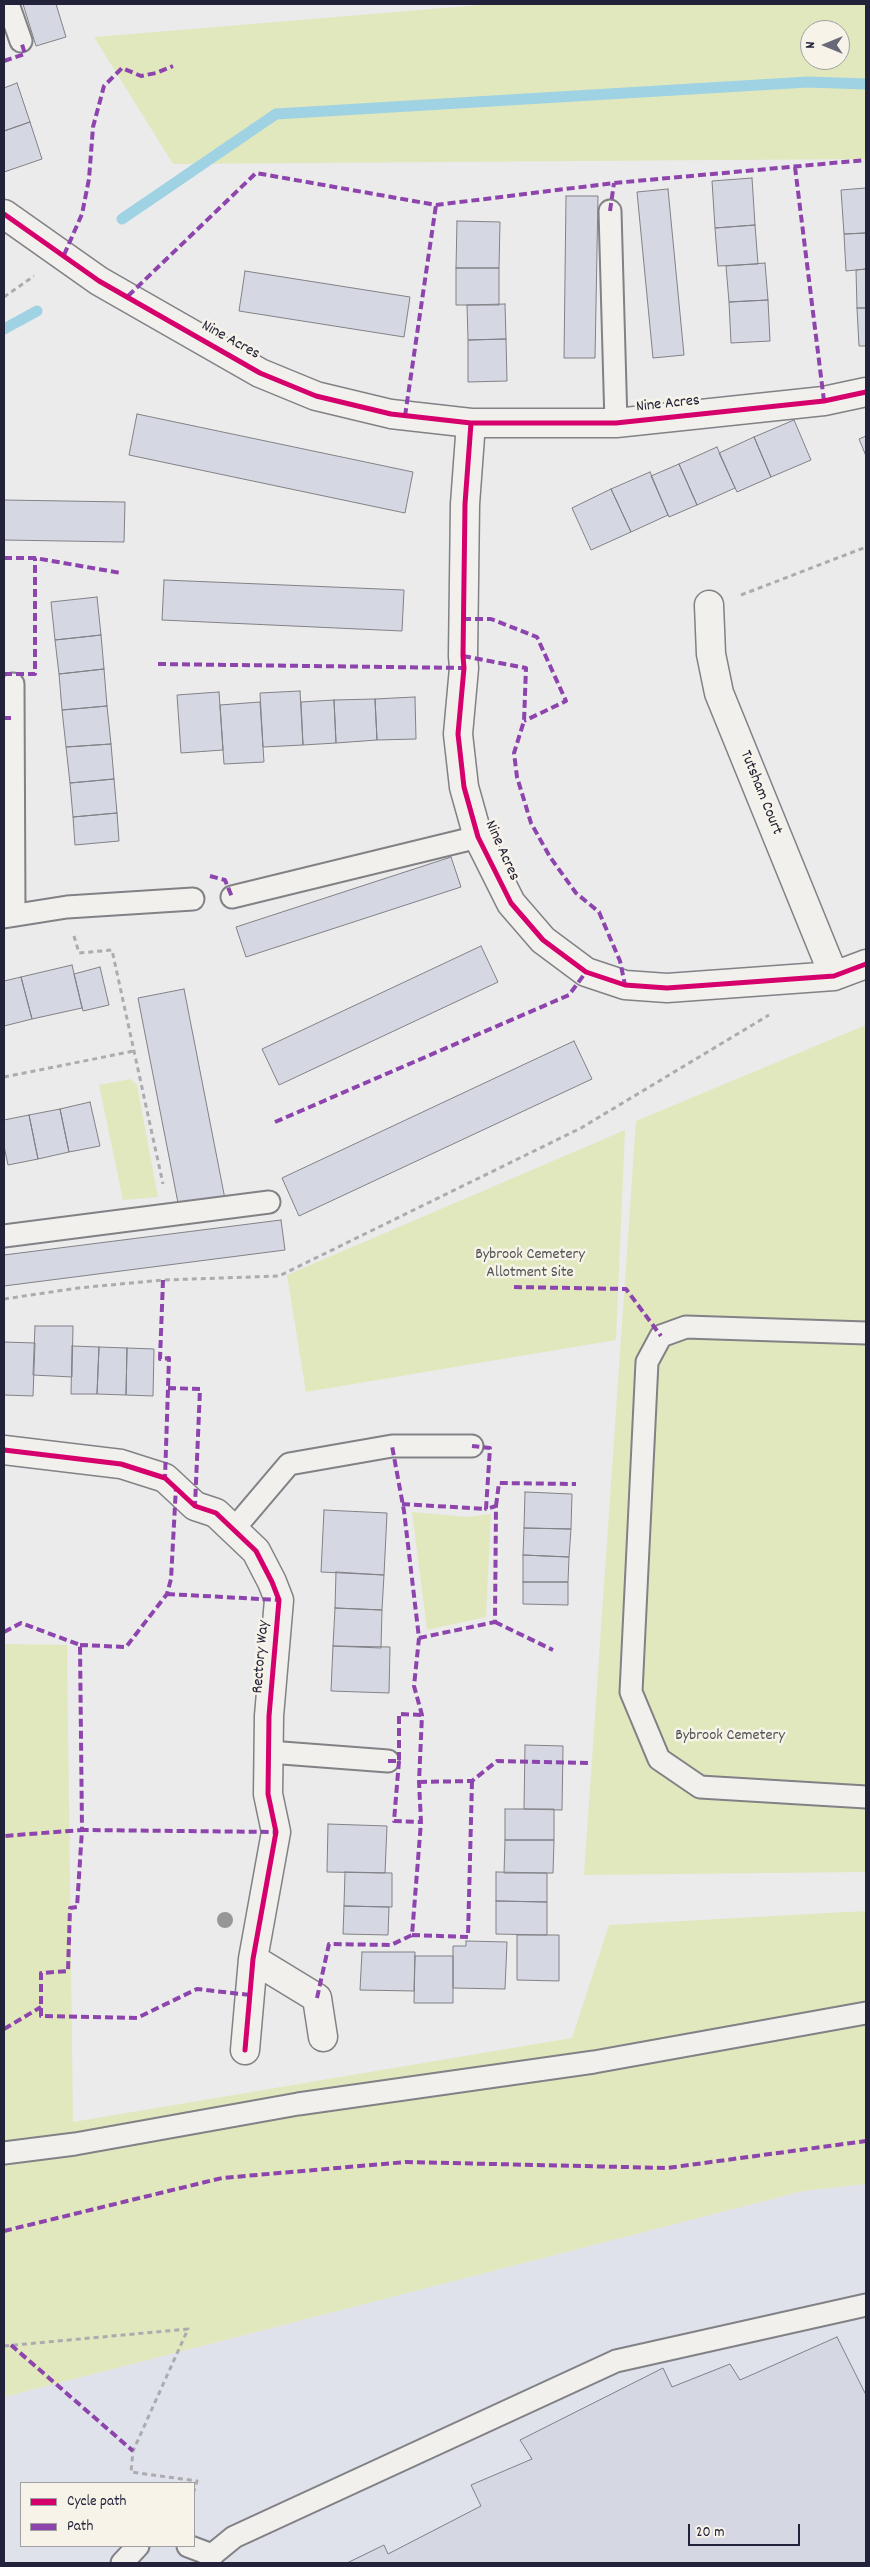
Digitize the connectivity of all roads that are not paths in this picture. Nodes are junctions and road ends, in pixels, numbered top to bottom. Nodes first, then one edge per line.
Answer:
1 (8, 4) edge
2 (21, 41) dead end
3 (610, 212) dead end
4 (4, 214) edge
5 (866, 392) edge
6 (471, 423) junction
7 (616, 423) junction
8 (709, 605) road end
9 (12, 684) dead end
10 (478, 837) junction
11 (232, 897) dead end
12 (193, 899) dead end
13 (9, 916) edge
14 (866, 964) edge
15 (834, 976) junction
16 (269, 1202) dead end
17 (4, 1236) edge
18 (866, 1333) edge
19 (472, 1446) dead end
20 (4, 1450) edge
21 (234, 1530) junction
22 (269, 1752) junction
23 (388, 1761) dead end
24 (866, 1797) edge
25 (253, 1959) junction
26 (866, 2013) edge
27 (323, 2037) dead end
28 (245, 2050) dead end
29 (4, 2153) edge
30 (866, 2305) edge
31 (137, 2547) edge
32 (190, 2547) edge
33 (211, 2559) edge
34 (122, 2563) edge

1 - 2 lane
3 - 7 lane
4 - 6 street, Nine Acres
5 - 7 street, Nine Acres
6 - 7 street, Nine Acres
6 - 10 street, Nine Acres
8 - 15 street, Tutsham Court
9 - 13 lane
10 - 11 lane
10 - 15 street, Nine Acres
12 - 13 lane
14 - 15 street, Nine Acres
16 - 17 lane
18 - 24 lane
19 - 21 lane
20 - 21 street, Rectory Way
21 - 22 street, Rectory Way
22 - 23 lane
22 - 25 street, Rectory Way
25 - 27 street
25 - 28 street, Rectory Way
26 - 29 lane
30 - 33 lane
31 - 34 lane
32 - 33 lane

